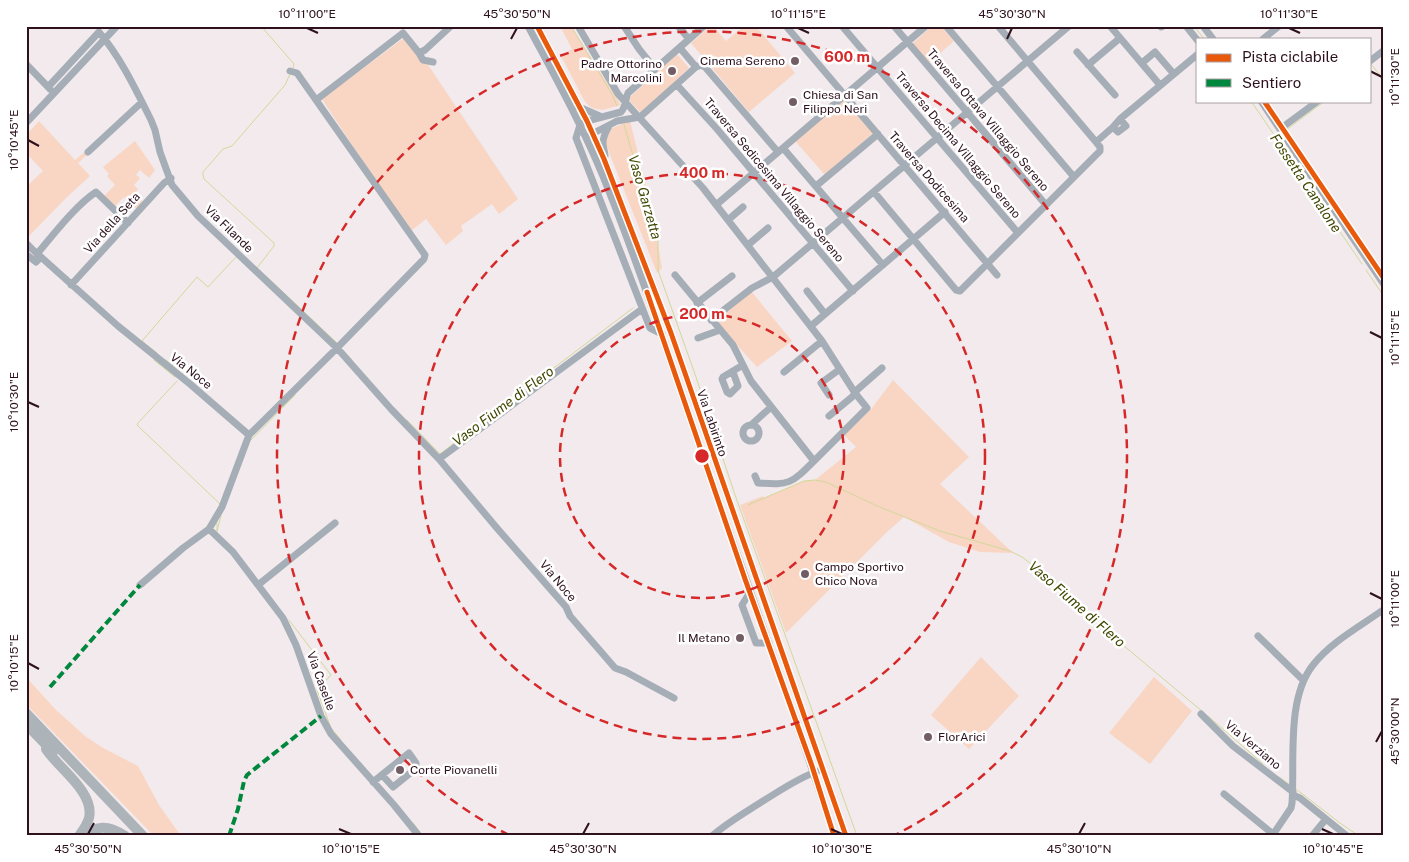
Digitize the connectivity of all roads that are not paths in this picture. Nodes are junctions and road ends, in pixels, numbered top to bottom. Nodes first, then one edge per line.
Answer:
1 (117, 26) edge
2 (451, 26) edge
3 (528, 26) edge
4 (537, 26) edge
5 (578, 26) edge
6 (624, 26) edge
7 (678, 26) edge
8 (704, 26) edge
9 (786, 26) edge
10 (842, 26) edge
11 (894, 26) edge
12 (926, 26) edge
13 (946, 26) edge
14 (998, 26) edge
15 (1069, 26) edge
16 (1110, 26) edge
17 (1186, 26) edge
18 (1203, 26) edge
19 (1275, 27) edge
20 (1120, 38) junction
21 (1196, 38) edge
22 (1212, 38) edge
23 (1264, 38) edge
24 (105, 39) junction
25 (689, 40) junction
26 (908, 42) junction
27 (680, 48) junction
28 (1383, 50) edge
29 (419, 52) junction
30 (1077, 52) dead end
31 (1196, 56) edge
32 (1372, 59) edge
33 (1028, 61) junction
34 (433, 62) dead end
35 (1142, 63) junction
36 (26, 64) edge
37 (1088, 65) junction
38 (696, 67) junction
39 (877, 68) junction
40 (655, 69) junction
41 (290, 71) dead end
42 (1173, 74) junction
43 (677, 84) junction
44 (1160, 85) junction
45 (48, 87) junction
46 (998, 87) junction
47 (53, 95) junction
48 (1114, 95) dead end
49 (844, 96) junction
50 (316, 100) junction
51 (142, 102) junction
52 (625, 102) junction
53 (1262, 102) edge
54 (1317, 102) edge
55 (579, 107) junction
56 (968, 112) junction
57 (603, 117) junction
58 (640, 117) junction
59 (26, 123) edge
60 (583, 123) junction
61 (610, 125) junction
62 (1280, 129) junction
63 (878, 134) junction
64 (589, 135) junction
65 (576, 136) junction
66 (938, 138) junction
67 (1096, 142) junction
68 (781, 150) junction
69 (88, 152) dead end
70 (604, 159) junction
71 (905, 166) junction
72 (753, 173) junction
73 (1074, 177) junction
74 (171, 178) junction
75 (816, 186) junction
76 (874, 192) junction
77 (716, 205) junction
78 (1046, 205) junction
79 (743, 207) dead end
80 (945, 212) junction
81 (843, 218) junction
82 (728, 220) junction
83 (128, 222) junction
84 (768, 228) dead end
85 (1018, 233) junction
86 (914, 240) junction
87 (26, 243) edge
88 (813, 244) junction
89 (748, 245) junction
90 (33, 254) edge
91 (988, 262) junction
92 (882, 265) junction
93 (676, 275) dead end
94 (997, 275) dead end
95 (732, 276) dead end
96 (772, 277) junction
97 (1383, 283) edge
98 (71, 285) junction
99 (853, 291) junction
100 (807, 292) dead end
101 (697, 302) junction
102 (642, 309) junction
103 (825, 314) junction
104 (711, 320) junction
105 (811, 326) junction
106 (720, 330) junction
107 (662, 334) junction
108 (698, 338) dead end
109 (822, 341) junction
110 (338, 348) junction
111 (743, 366) junction
112 (882, 368) dead end
113 (840, 369) junction
114 (733, 372) dead end
115 (784, 372) dead end
116 (855, 394) junction
117 (829, 395) dead end
118 (772, 407) junction
119 (829, 416) dead end
120 (751, 425) dead end
121 (249, 435) junction
122 (439, 459) junction
123 (814, 461) junction
124 (755, 476) dead end
125 (335, 523) dead end
126 (209, 529) junction
127 (140, 585) dead end
128 (258, 585) junction
129 (750, 592) junction
130 (1383, 610) edge
131 (1258, 636) dead end
132 (769, 643) junction
133 (1303, 680) junction
134 (795, 689) junction
135 (786, 691) junction
136 (674, 698) dead end
137 (26, 713) edge
138 (1201, 714) dead end
139 (26, 724) edge
140 (39, 737) junction
141 (823, 770) junction
142 (814, 772) junction
143 (382, 775) junction
144 (373, 782) junction
145 (1293, 790) junction
146 (1224, 794) dead end
147 (1326, 819) junction
148 (1273, 835) edge
149 (80, 836) edge
150 (125, 836) edge
151 (133, 836) edge
152 (143, 836) edge
153 (419, 836) edge
154 (712, 836) edge
155 (834, 836) edge
156 (846, 836) edge
157 (1312, 836) edge
158 (1347, 836) edge

1 - 24 street
2 - 29 street
3 - 60 street, Via Labirinto
4 - 55 street, Via Labirinto
5 - 52 street
6 - 40 street
7 - 25 street
8 - 25 street
9 - 49 street, Traversa Dodicesima
10 - 39 street, Traversa Decima Villaggio Sereno
11 - 26 street, Traversa Ottava Villaggio Sereno
12 - 26 street
13 - 46 street
14 - 33 street
15 - 33 street
16 - 20 street
17 - 21 street
18 - 22 street
19 - 23 street
20 - 35 street
20 - 37 street
24 - 45 street
24 - 47 street
24 - 51 street, Via Filande
25 - 27 street
26 - 39 street
26 - 56 street, Traversa Ottava Villaggio Sereno
27 - 38 street
27 - 40 street
28 - 32 street
29 - 34 street
29 - 50 street
30 - 37 street
31 - 42 street
33 - 46 street
33 - 67 street
35 - 42 street
35 - 44 street
36 - 45 street
37 - 48 street
38 - 43 street
38 - 68 street
39 - 49 street
39 - 66 street, Traversa Decima Villaggio Sereno
40 - 52 street
41 - 50 street
42 - 44 street
43 - 58 street
43 - 72 street, Traversa Sedicesima Villaggio Sereno
44 - 67 street
45 - 47 street
46 - 56 street
46 - 73 street
47 - 59 street
49 - 63 street, Traversa Dodicesima
49 - 68 street
50 - 110 street
51 - 69 street
51 - 74 street, Via Filande
52 - 57 street
52 - 58 street
53 - 62 street
54 - 62 street
55 - 57 street
55 - 60 street, Via Labirinto
56 - 66 street
56 - 78 street, Traversa Ottava Villaggio Sereno
57 - 60 street
58 - 61 street
58 - 77 street
60 - 64 street, Via Labirinto
60 - 65 street
61 - 64 street
61 - 70 street
62 - 97 street
63 - 71 street, Traversa Dodicesima
63 - 75 street
64 - 65 street
64 - 70 street, Via Labirinto
64 - 107 street, Via Labirinto
65 - 102 street
66 - 71 street
66 - 85 street, Traversa Decima Villaggio Sereno
67 - 73 street
68 - 72 street
68 - 75 street
70 - 134 street, Via Labirinto
71 - 76 street
71 - 80 street, Traversa Dodicesima
72 - 77 street
72 - 88 street, Traversa Sedicesima Villaggio Sereno
73 - 78 street
74 - 83 street, Via della Seta
74 - 110 street, Via Filande
75 - 81 street
76 - 81 street
76 - 86 street
77 - 82 street
78 - 85 street
79 - 82 street
80 - 86 street
80 - 91 street, Traversa Dodicesima
81 - 88 street
81 - 92 street
82 - 89 street
83 - 90 street
83 - 98 street, Via della Seta
84 - 89 street
85 - 91 street
86 - 91 street
86 - 92 street
87 - 90 street, Via Noce
88 - 96 street
88 - 99 street, Traversa Sedicesima Villaggio Sereno
89 - 96 street
90 - 98 street, Via Noce
91 - 94 street, Traversa Dodicesima
92 - 99 street
93 - 101 street
95 - 101 street
96 - 104 street
96 - 105 street
98 - 121 street, Via Noce
99 - 103 street
100 - 103 street
101 - 104 street
102 - 107 street
102 - 122 street
103 - 105 street
104 - 106 street
105 - 109 street
106 - 108 street
106 - 111 street
107 - 129 street, Via Labirinto
109 - 113 street
109 - 115 street
110 - 121 street
110 - 122 street, Via Noce
111 - 114 street
111 - 118 street
112 - 116 street
113 - 116 street
113 - 117 street
116 - 119 street
116 - 123 street
118 - 120 street
118 - 123 street
121 - 126 street
122 - 136 street, Via Noce
123 - 124 street
125 - 128 street
126 - 127 street
126 - 128 street, Via Caselle
128 - 144 street, Via Caselle
129 - 132 street, Via Labirinto
129 - 132 street
130 - 133 street, Via Verziano
131 - 133 street
132 - 135 street, Via Labirinto
133 - 145 street, Via Verziano
134 - 135 street
134 - 141 street, Via Labirinto
135 - 142 street, Via Labirinto
137 - 152 highway
138 - 145 street, Via Verziano
139 - 140 highway
140 - 149 highway
140 - 151 highway
141 - 142 street
141 - 156 street, Via Labirinto
142 - 154 street
142 - 155 street, Via Labirinto
143 - 143 street
143 - 144 street
144 - 153 street, Via Caselle
145 - 147 street, Via Verziano
145 - 148 street, Via Verziano
146 - 148 street, Via Verziano
147 - 157 street
147 - 158 street, Via Verziano
149 - 150 highway

